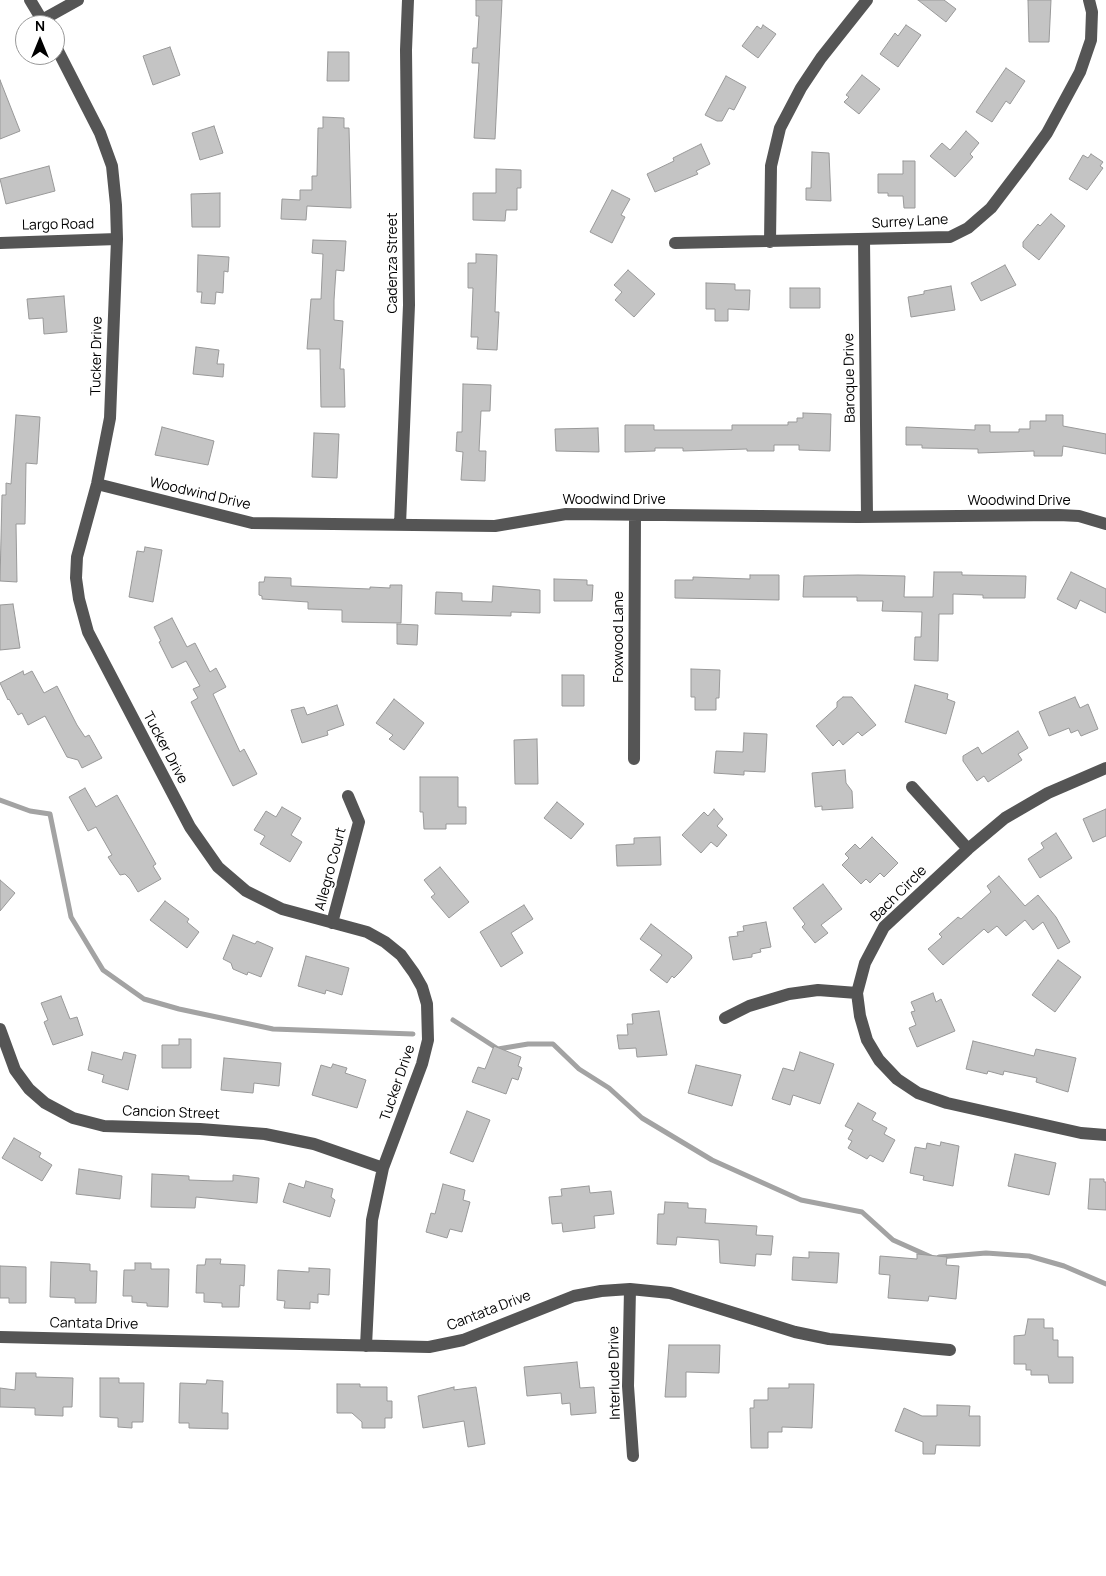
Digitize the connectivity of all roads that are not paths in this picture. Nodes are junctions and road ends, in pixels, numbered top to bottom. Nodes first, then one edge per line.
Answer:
1 (30, 0) edge
2 (78, 0) edge
3 (408, 0) edge
4 (867, 0) edge
5 (1089, 0) edge
6 (38, 15) edge
7 (55, 15) edge
8 (65, 65) edge
9 (117, 239) junction
10 (864, 239) junction
11 (770, 242) junction
12 (0, 243) edge
13 (675, 243) dead end
14 (97, 484) junction
15 (635, 515) junction
16 (867, 517) junction
17 (1106, 524) edge
18 (400, 525) junction
19 (634, 758) dead end
20 (1106, 768) edge
21 (912, 787) dead end
22 (348, 796) dead end
23 (968, 849) junction
24 (332, 923) junction
25 (857, 993) junction
26 (725, 1018) dead end
27 (0, 1029) edge
28 (1106, 1135) edge
29 (384, 1168) junction
30 (630, 1289) junction
31 (0, 1338) edge
32 (366, 1346) junction
33 (950, 1350) dead end
34 (633, 1456) dead end

1 - 6 street
2 - 7 street
3 - 18 street, Cadenza Street
4 - 11 street
5 - 10 street, Surrey Lane
8 - 9 street, Tucker Drive
9 - 12 street, Largo Road
9 - 14 street, Tucker Drive
10 - 11 street, Surrey Lane
10 - 16 street, Baroque Drive
11 - 13 street, Surrey Lane
14 - 18 street, Woodwind Drive
14 - 24 street, Tucker Drive
15 - 16 street, Woodwind Drive
15 - 18 street, Woodwind Drive
15 - 19 street, Foxwood Lane
16 - 17 street, Woodwind Drive
20 - 23 street, Bach Circle
21 - 23 street
22 - 24 street, Allegro Court
23 - 25 street, Bach Circle
24 - 29 street, Tucker Drive
25 - 26 street
25 - 28 street, Bach Circle
27 - 29 street, Cancion Street
29 - 32 street, Tucker Drive
30 - 32 street, Cantata Drive
30 - 33 street, Cantata Drive
30 - 34 street, Interlude Drive
31 - 32 street, Cantata Drive

